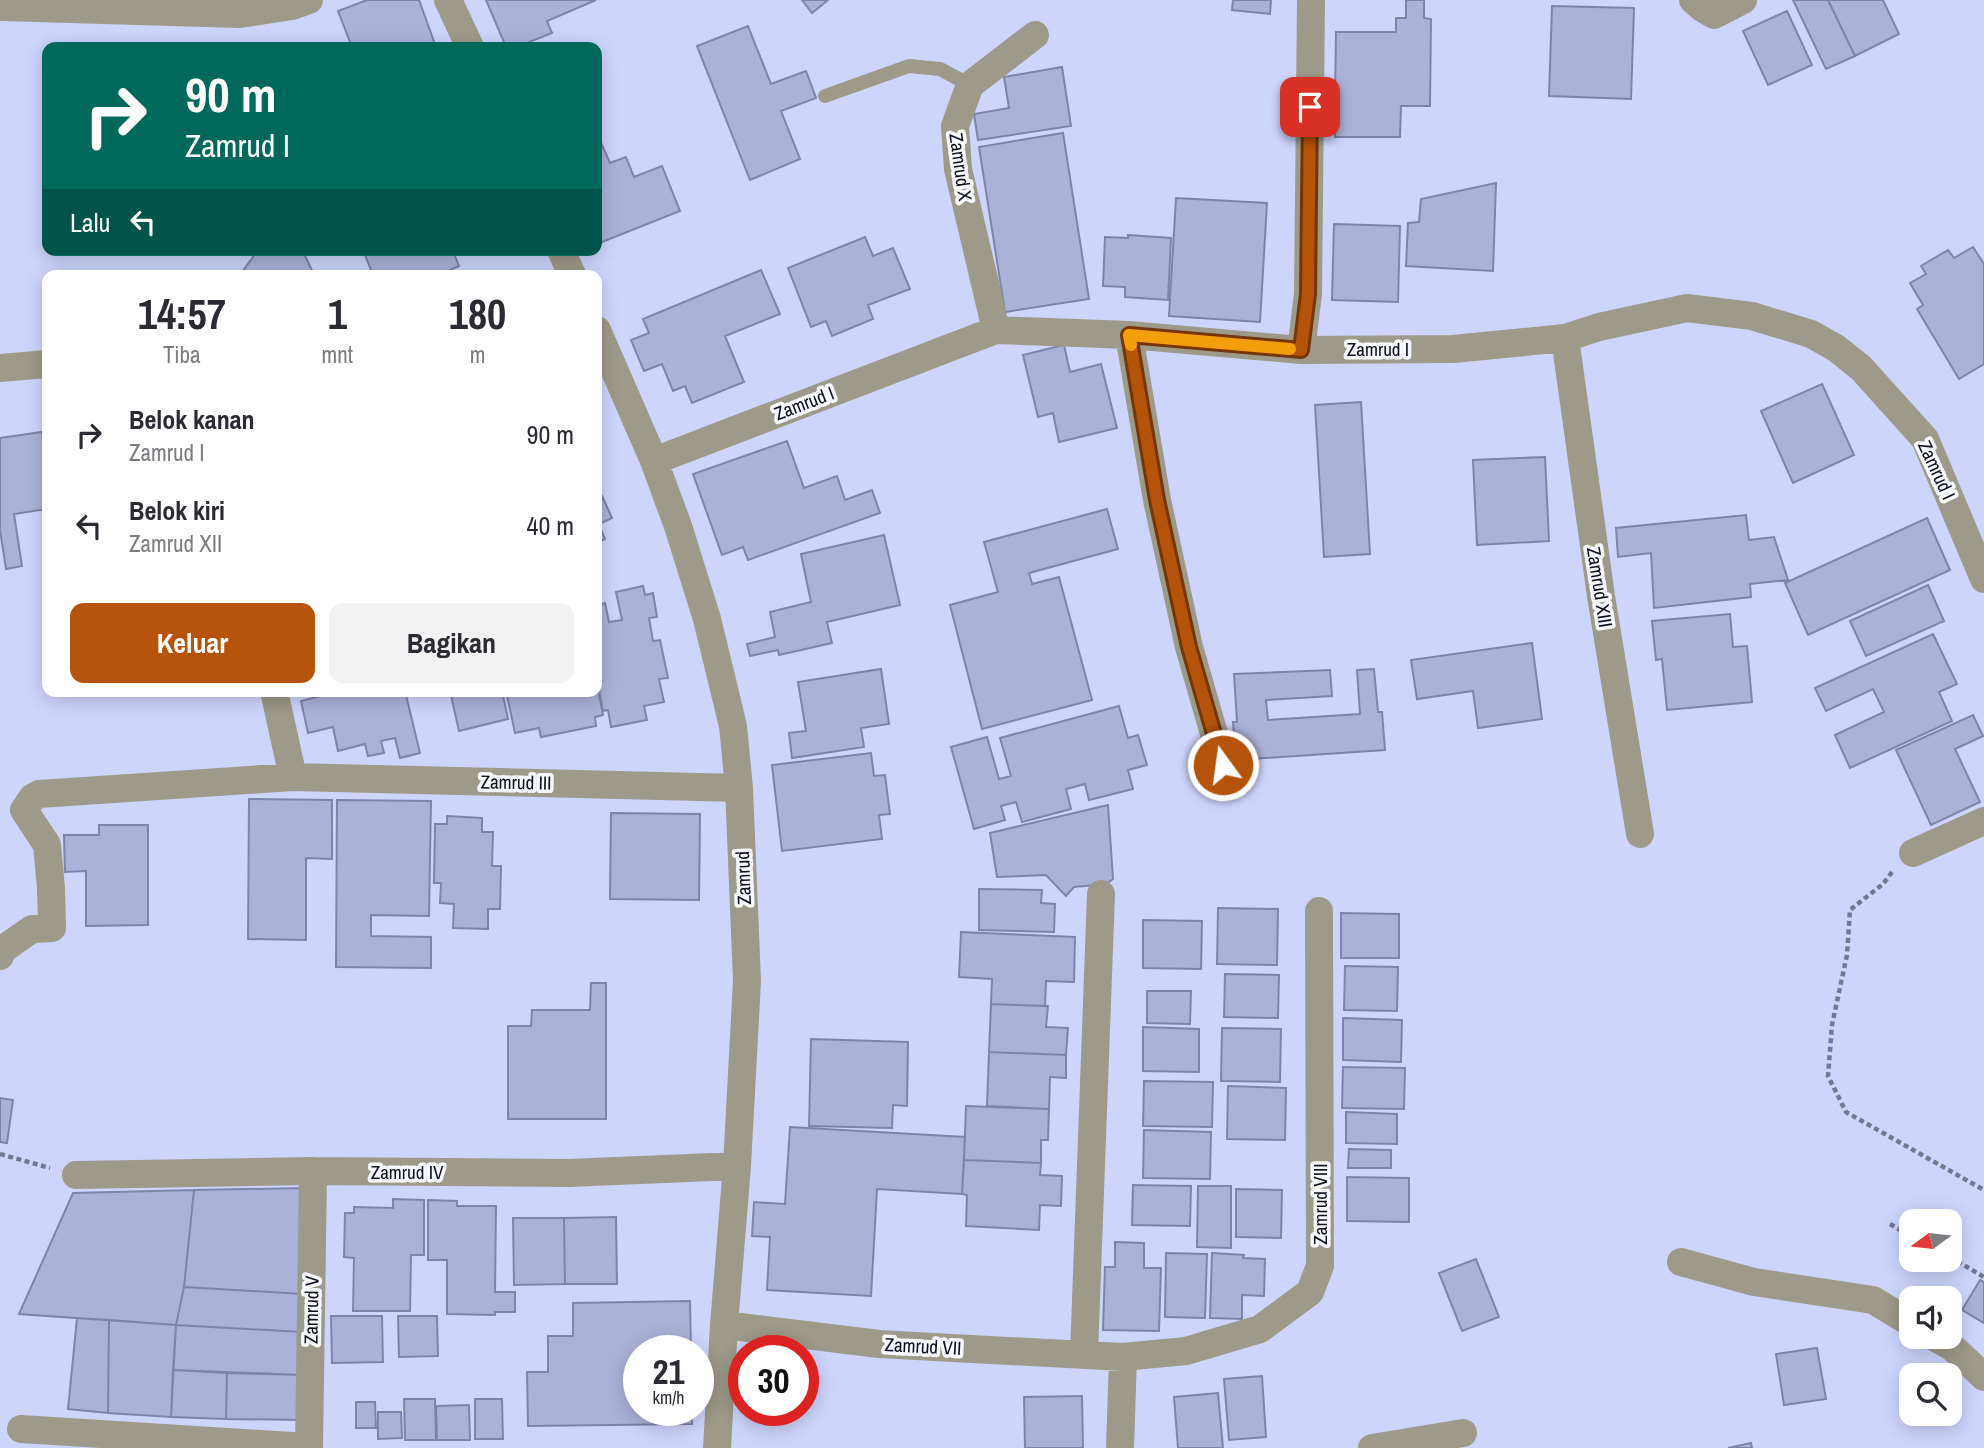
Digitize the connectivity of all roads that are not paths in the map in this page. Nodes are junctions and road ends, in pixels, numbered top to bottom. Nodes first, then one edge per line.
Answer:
1 (309, 0) edge
2 (448, 0) edge
3 (1311, 0) edge
4 (1693, 0) edge
5 (1744, 0) edge
6 (0, 6) edge
7 (1035, 36) dead end
8 (468, 42) edge
9 (970, 85) junction
10 (825, 96) dead end
11 (996, 330) junction
12 (1129, 335) junction
13 (1565, 338) junction
14 (602, 341) edge
15 (1301, 350) junction
16 (42, 364) edge
17 (0, 368) edge
18 (654, 461) junction
19 (1984, 579) edge
20 (275, 697) edge
21 (1223, 765) dead end
22 (293, 777) junction
23 (739, 788) junction
24 (1984, 821) edge
25 (1640, 834) dead end
26 (1913, 853) road end
27 (1101, 894) dead end
28 (1319, 911) dead end
29 (11, 936) edge
30 (0, 956) edge
31 (737, 1166) junction
32 (313, 1171) junction
33 (65, 1172) road end
34 (1681, 1262) dead end
35 (1899, 1316) edge
36 (724, 1325) junction
37 (1954, 1349) edge
38 (1084, 1354) junction
39 (1123, 1357) junction
40 (1984, 1377) edge
41 (21, 1429) dead end
42 (1462, 1433) dead end
43 (309, 1448) edge
44 (717, 1448) edge
45 (1120, 1448) edge
46 (1373, 1448) edge

1 - 6 street
2 - 8 street
3 - 15 street
4 - 5 street
7 - 9 street
9 - 10 lane
9 - 11 street, Zamrud X
11 - 12 street, Zamrud I
11 - 18 street, Zamrud I
12 - 15 street, Zamrud I
12 - 21 street
13 - 15 street, Zamrud I
13 - 19 street, Zamrud I
13 - 25 street, Zamrud XIII
14 - 18 street, Zamrud
16 - 17 street
18 - 23 street, Zamrud
20 - 22 street
22 - 23 street, Zamrud III
22 - 29 street, Zamrud III
23 - 31 street, Zamrud
24 - 26 street
27 - 38 street
28 - 39 street, Zamrud VIII
29 - 30 street
31 - 32 street, Zamrud IV
31 - 36 street, Zamrud
32 - 33 street, Zamrud IV
32 - 43 street, Zamrud V
34 - 35 street
36 - 38 street, Zamrud VII
36 - 44 street, Zamrud
37 - 40 street
38 - 39 street, Zamrud VII
39 - 45 street
41 - 43 street
42 - 46 street

